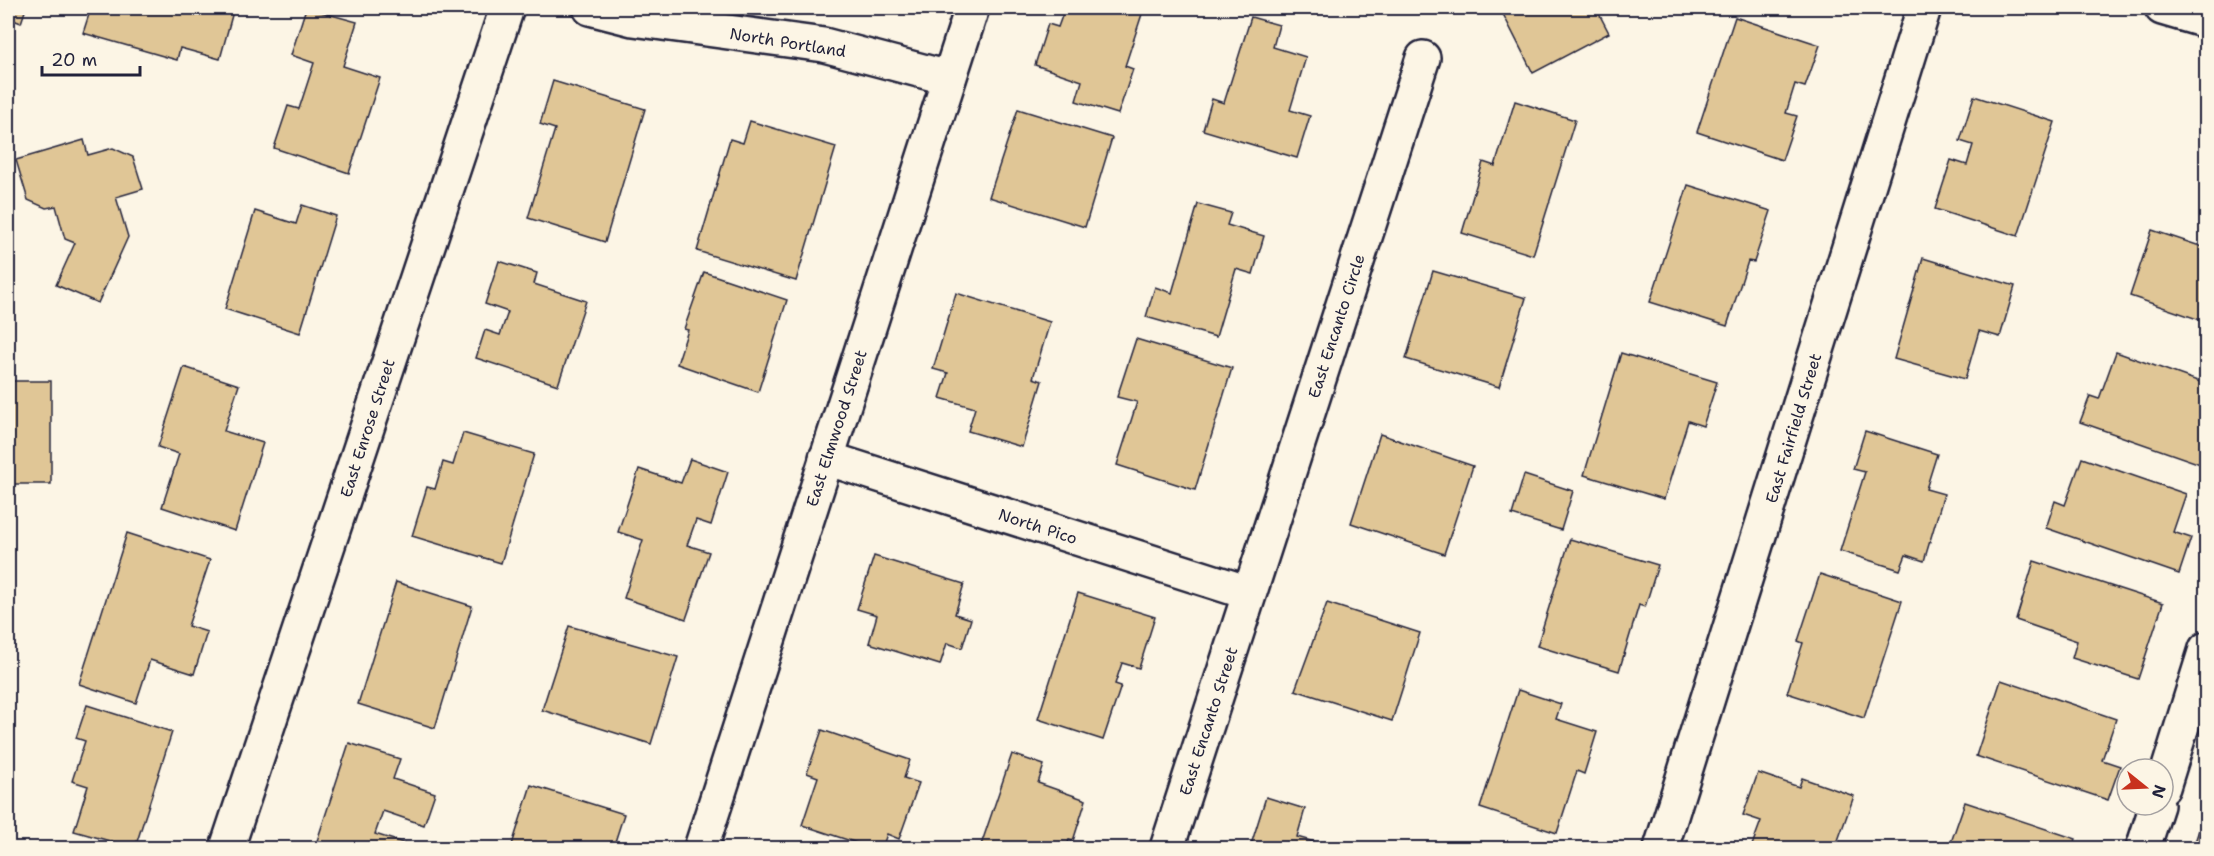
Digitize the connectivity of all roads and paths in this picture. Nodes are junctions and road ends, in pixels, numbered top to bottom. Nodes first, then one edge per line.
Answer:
1 (507, 8) edge
2 (590, 8) edge
3 (972, 8) edge
4 (1924, 8) edge
5 (2163, 8) edge
6 (2206, 21) edge
7 (1423, 58) dead end
8 (949, 78) junction
9 (826, 458) junction
10 (1249, 593) junction
11 (2206, 649) edge
12 (2172, 757) edge
13 (2153, 817) edge
14 (227, 849) edge
15 (700, 849) edge
16 (1167, 849) edge
17 (1661, 849) edge
18 (2143, 849) edge

1 - 14 street, East Enrose Street
2 - 8 street, North Portland
3 - 8 street, East Elmwood Street
4 - 17 street, East Fairfield Street
5 - 6 street
7 - 10 street, East Encanto Circle
8 - 9 street, East Elmwood Street
9 - 10 street, North Pico
9 - 15 street, East Elmwood Street
10 - 16 street, East Encanto Street
11 - 12 street
13 - 18 street

